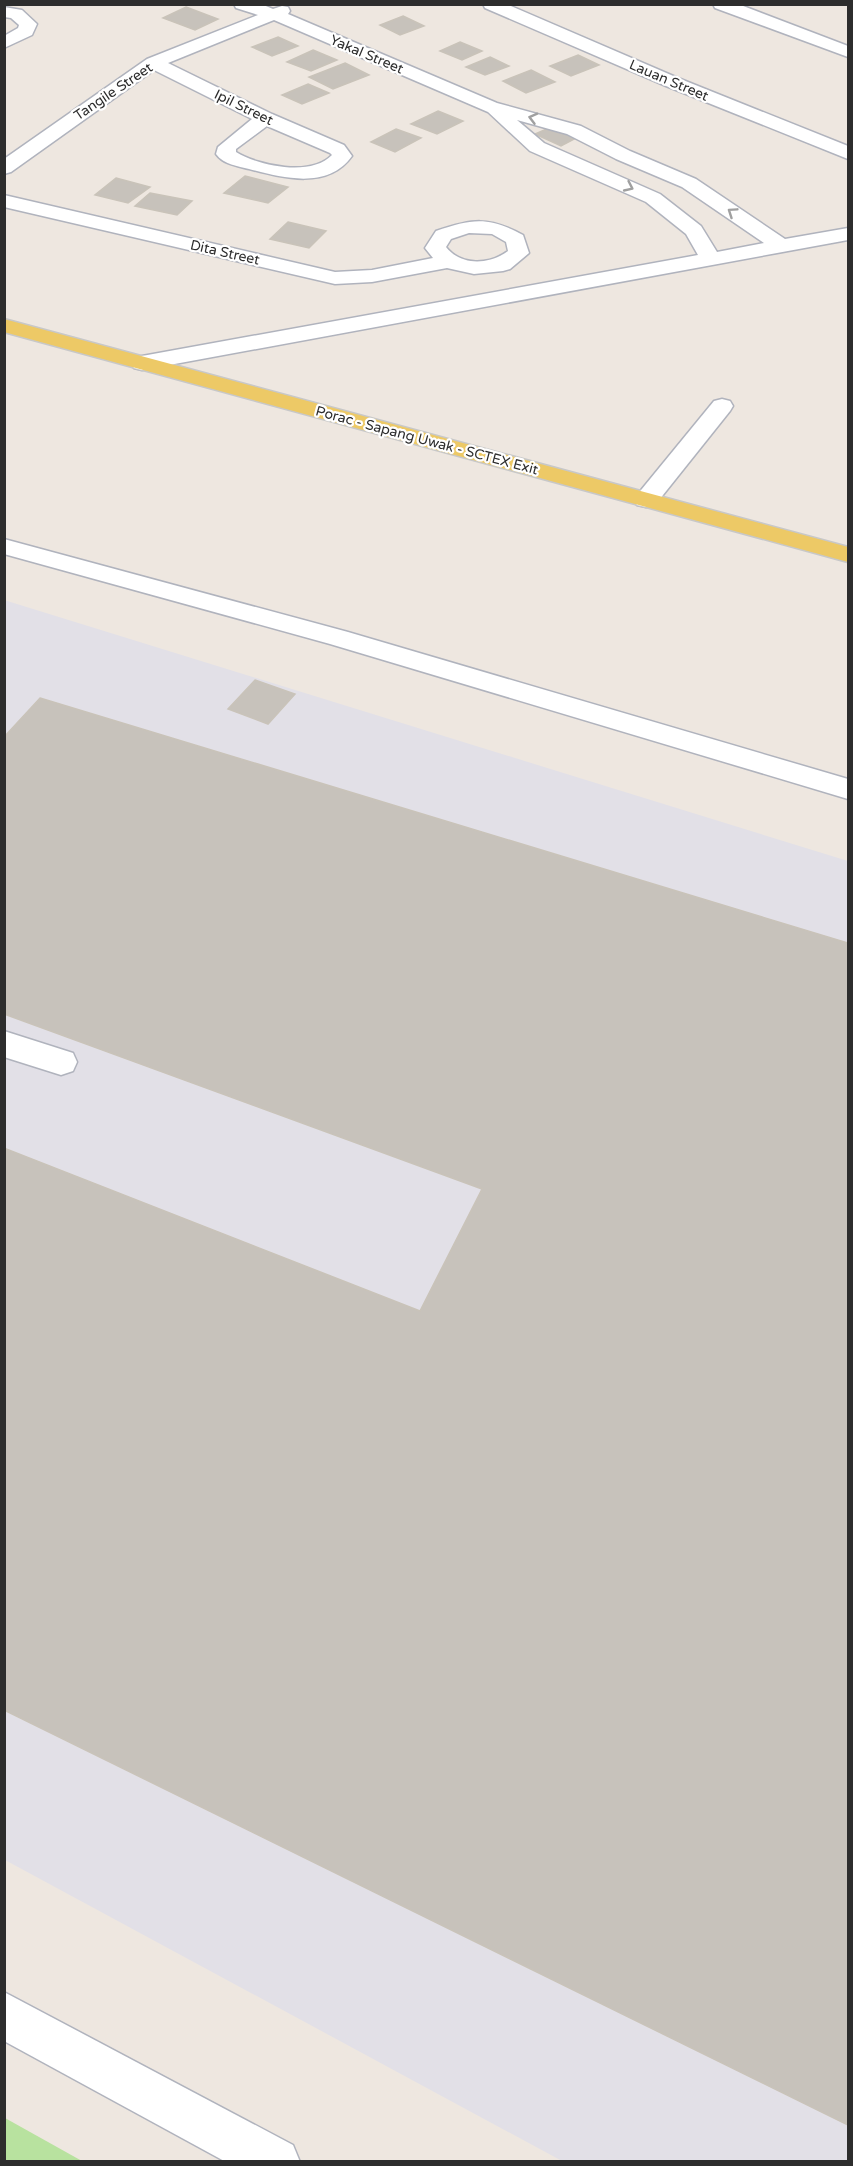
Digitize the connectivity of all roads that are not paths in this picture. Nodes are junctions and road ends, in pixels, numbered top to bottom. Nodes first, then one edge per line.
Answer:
1 (242, 4) edge
2 (297, 4) edge
3 (491, 4) edge
4 (721, 4) edge
5 (4, 12) edge
6 (273, 14) junction
7 (4, 43) edge
8 (849, 52) edge
9 (153, 63) junction
10 (491, 107) junction
11 (266, 118) junction
12 (849, 153) edge
13 (623, 155) junction
14 (4, 168) edge
15 (591, 170) junction
16 (4, 201) edge
17 (849, 234) edge
18 (780, 245) junction
19 (710, 258) junction
20 (447, 262) dead end
21 (4, 325) edge
22 (142, 363) junction
23 (722, 406) dead end
24 (646, 500) junction
25 (4, 546) edge
26 (849, 555) edge
27 (849, 789) edge
28 (4, 1044) edge
29 (61, 1062) dead end
30 (4, 2015) edge
31 (276, 2162) edge

1 - 6 street, Yakal Street
2 - 6 street, Tangile Street
3 - 12 street, Lauan Street
4 - 8 street
5 - 7 street
6 - 9 street, Tangile Street
6 - 10 street, Yakal Street
9 - 11 street, Ipil Street
9 - 14 street, Tangile Street
13 -> 10 street, Yakal Street
10 - 15 street, Yakal Street
11 - 11 street, Ipil Street
13 - 15 street
18 -> 13 street, Yakal Street
15 -> 19 street, Yakal Street
16 - 20 street, Dita Street
17 - 18 street
18 - 19 street
19 - 22 street
21 - 22 main road, Porac - Sapang Uwak - SCTEX Exit
22 - 24 main road, Porac - Sapang Uwak - SCTEX Exit
23 - 24 street
24 - 26 main road, Porac - Sapang Uwak - SCTEX Exit
25 - 27 street
28 - 29 street
30 - 31 street

